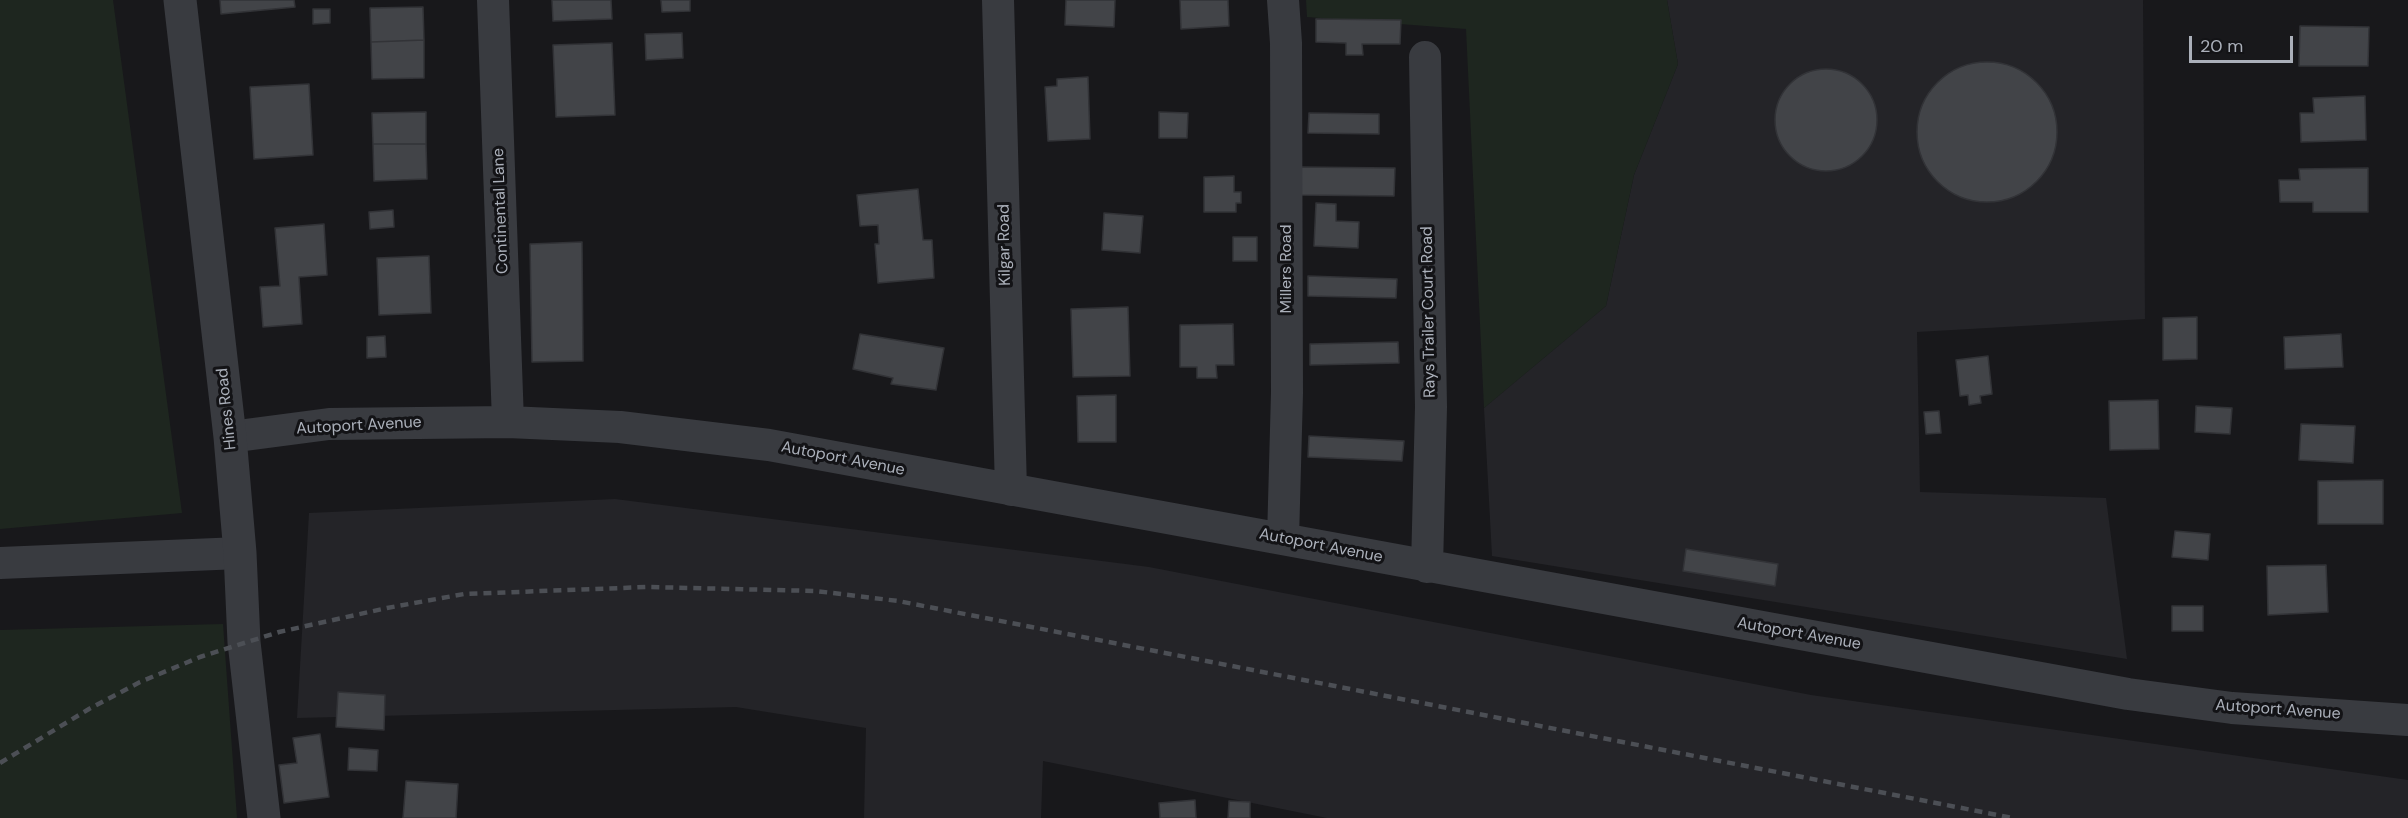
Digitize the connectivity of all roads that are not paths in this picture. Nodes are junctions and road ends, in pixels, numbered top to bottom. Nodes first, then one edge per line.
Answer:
1 (180, 0) edge
2 (493, 0) edge
3 (998, 0) edge
4 (1283, 0) edge
5 (1425, 57) dead end
6 (508, 422) junction
7 (230, 437) junction
8 (1011, 490) junction
9 (1283, 539) junction
10 (240, 553) junction
11 (0, 563) edge
12 (1427, 567) junction
13 (2408, 720) edge
14 (264, 818) edge

1 - 7 street, Hines Road
2 - 6 street, Continental Lane
3 - 8 street, Kilgar Road
4 - 9 street, Millers Road
5 - 12 street, Rays Trailer Court Road
6 - 7 street, Autoport Avenue
6 - 8 street, Autoport Avenue
7 - 10 street, Hines Road
8 - 9 street, Autoport Avenue
9 - 12 street, Autoport Avenue
10 - 11 street
10 - 14 street, Hines Road
12 - 13 street, Autoport Avenue

